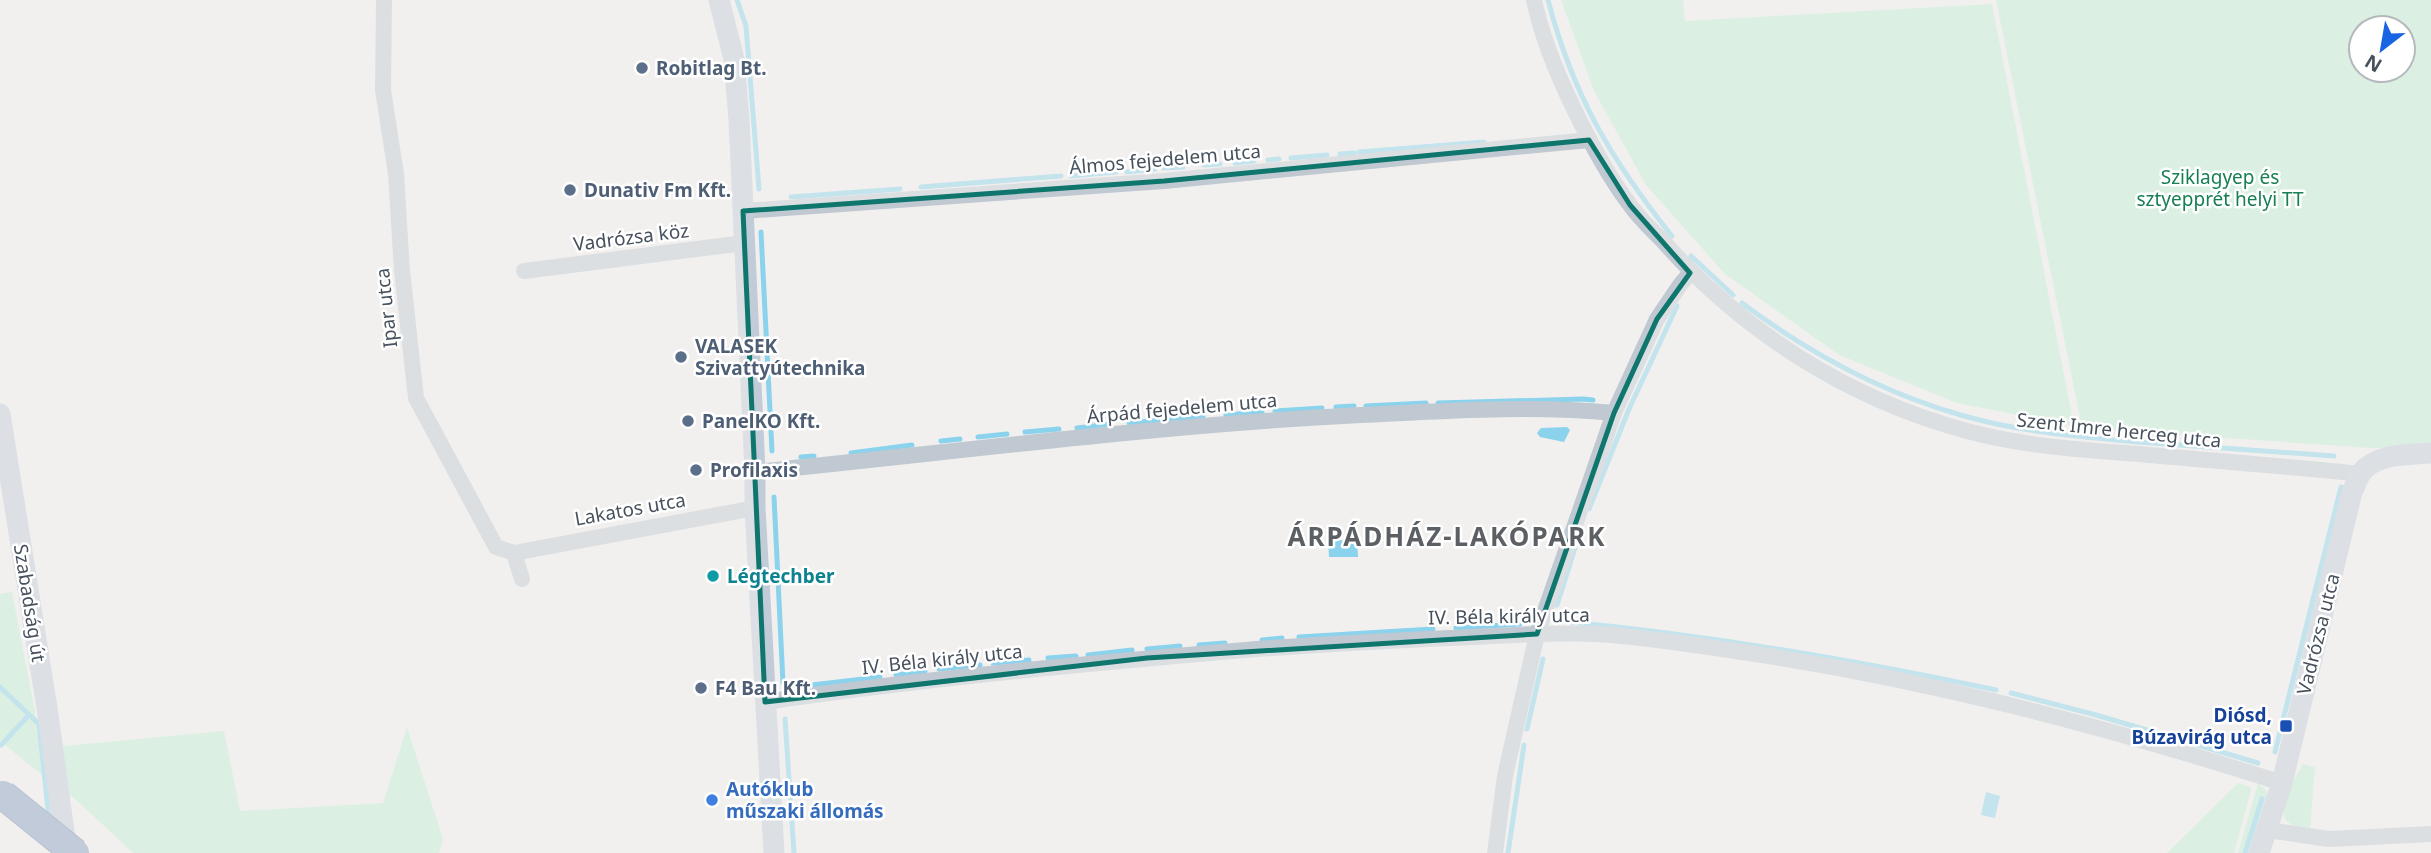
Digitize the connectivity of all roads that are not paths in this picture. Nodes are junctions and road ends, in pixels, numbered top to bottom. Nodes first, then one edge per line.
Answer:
1 (384, 0) edge
2 (719, 0) edge
3 (1534, 0) edge
4 (1589, 141) junction
5 (743, 211) junction
6 (744, 243) junction
7 (524, 271) dead end
8 (1690, 273) junction
9 (1614, 413) junction
10 (0, 414) edge
11 (2431, 453) edge
12 (2368, 468) junction
13 (755, 472) junction
14 (755, 508) junction
15 (513, 553) junction
16 (523, 579) dead end
17 (1537, 634) junction
18 (765, 702) junction
19 (2281, 783) junction
20 (3, 795) dead end
21 (2268, 830) junction
22 (2431, 834) edge
23 (772, 849) edge
24 (67, 853) edge
25 (75, 853) edge
26 (1495, 853) edge
27 (2259, 853) edge

1 - 15 street, Ipar utca
2 - 5 street
3 - 4 street, Szent Imre herceg utca
4 - 5 street, Álmos fejedelem utca
4 - 8 street, Szent Imre herceg utca
5 - 6 street
6 - 7 street, Vadrózsa köz
6 - 13 street
8 - 9 street
8 - 12 street, Szent Imre herceg utca
9 - 13 street, Árpád fejedelem utca
9 - 17 street
10 - 24 street, Szabadság út
11 - 12 street
12 - 19 street, Vadrózsa utca
13 - 14 street
14 - 15 street, Lakatos utca
14 - 18 street
15 - 16 street, Ipar utca
17 - 18 street, IV. Béla király utca
17 - 19 street, IV. Béla király utca
17 - 26 street
18 - 23 street
19 - 21 street, Vadrózsa utca
20 - 25 highway, bridge
21 - 22 street
21 - 27 street, Vadrózsa utca

